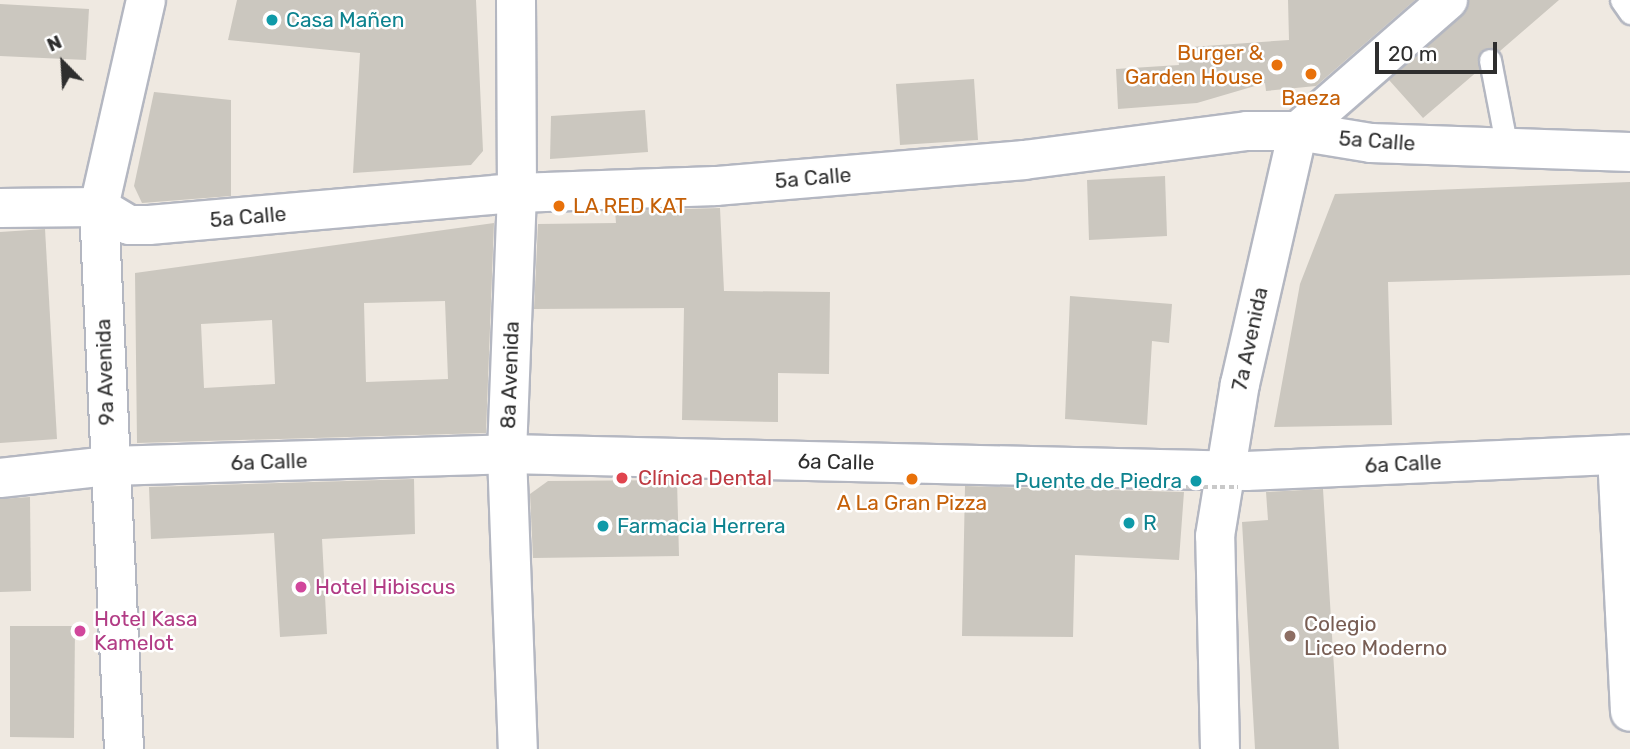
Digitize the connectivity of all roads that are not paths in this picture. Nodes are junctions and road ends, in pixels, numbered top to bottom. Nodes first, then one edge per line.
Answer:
1 (146, 0) edge
2 (516, 0) edge
3 (1621, 0) edge
4 (1450, 7) edge
5 (1630, 13) edge
6 (1490, 60) dead end
7 (1298, 131) junction
8 (1507, 148) junction
9 (1630, 152) edge
10 (517, 193) junction
11 (99, 207) junction
12 (0, 208) edge
13 (506, 454) junction
14 (1623, 454) edge
15 (109, 467) junction
16 (0, 478) edge
17 (1232, 478) junction
18 (1630, 712) edge
19 (124, 749) edge
20 (518, 749) edge
21 (1220, 749) edge

1 - 11 street, 9a Avenida
2 - 10 street, 8a Avenida
3 - 5 lane
4 - 7 street
6 - 8 lane
7 - 8 street, 5a Calle
7 - 10 street, 5a Calle
7 - 17 street, 7a Avenida
8 - 9 street, 5a Calle
10 - 11 street, 5a Calle
10 - 13 street, 8a Avenida
11 - 12 street
11 - 15 street, 9a Avenida
13 - 15 street, 6a Calle
13 - 17 street, 6a Calle
13 - 20 street, 8a Avenida
14 - 17 street, 6a Calle
14 - 18 street
15 - 16 street, 6a Calle
15 - 19 street, 9a Avenida
17 - 21 street, 7a Avenida

